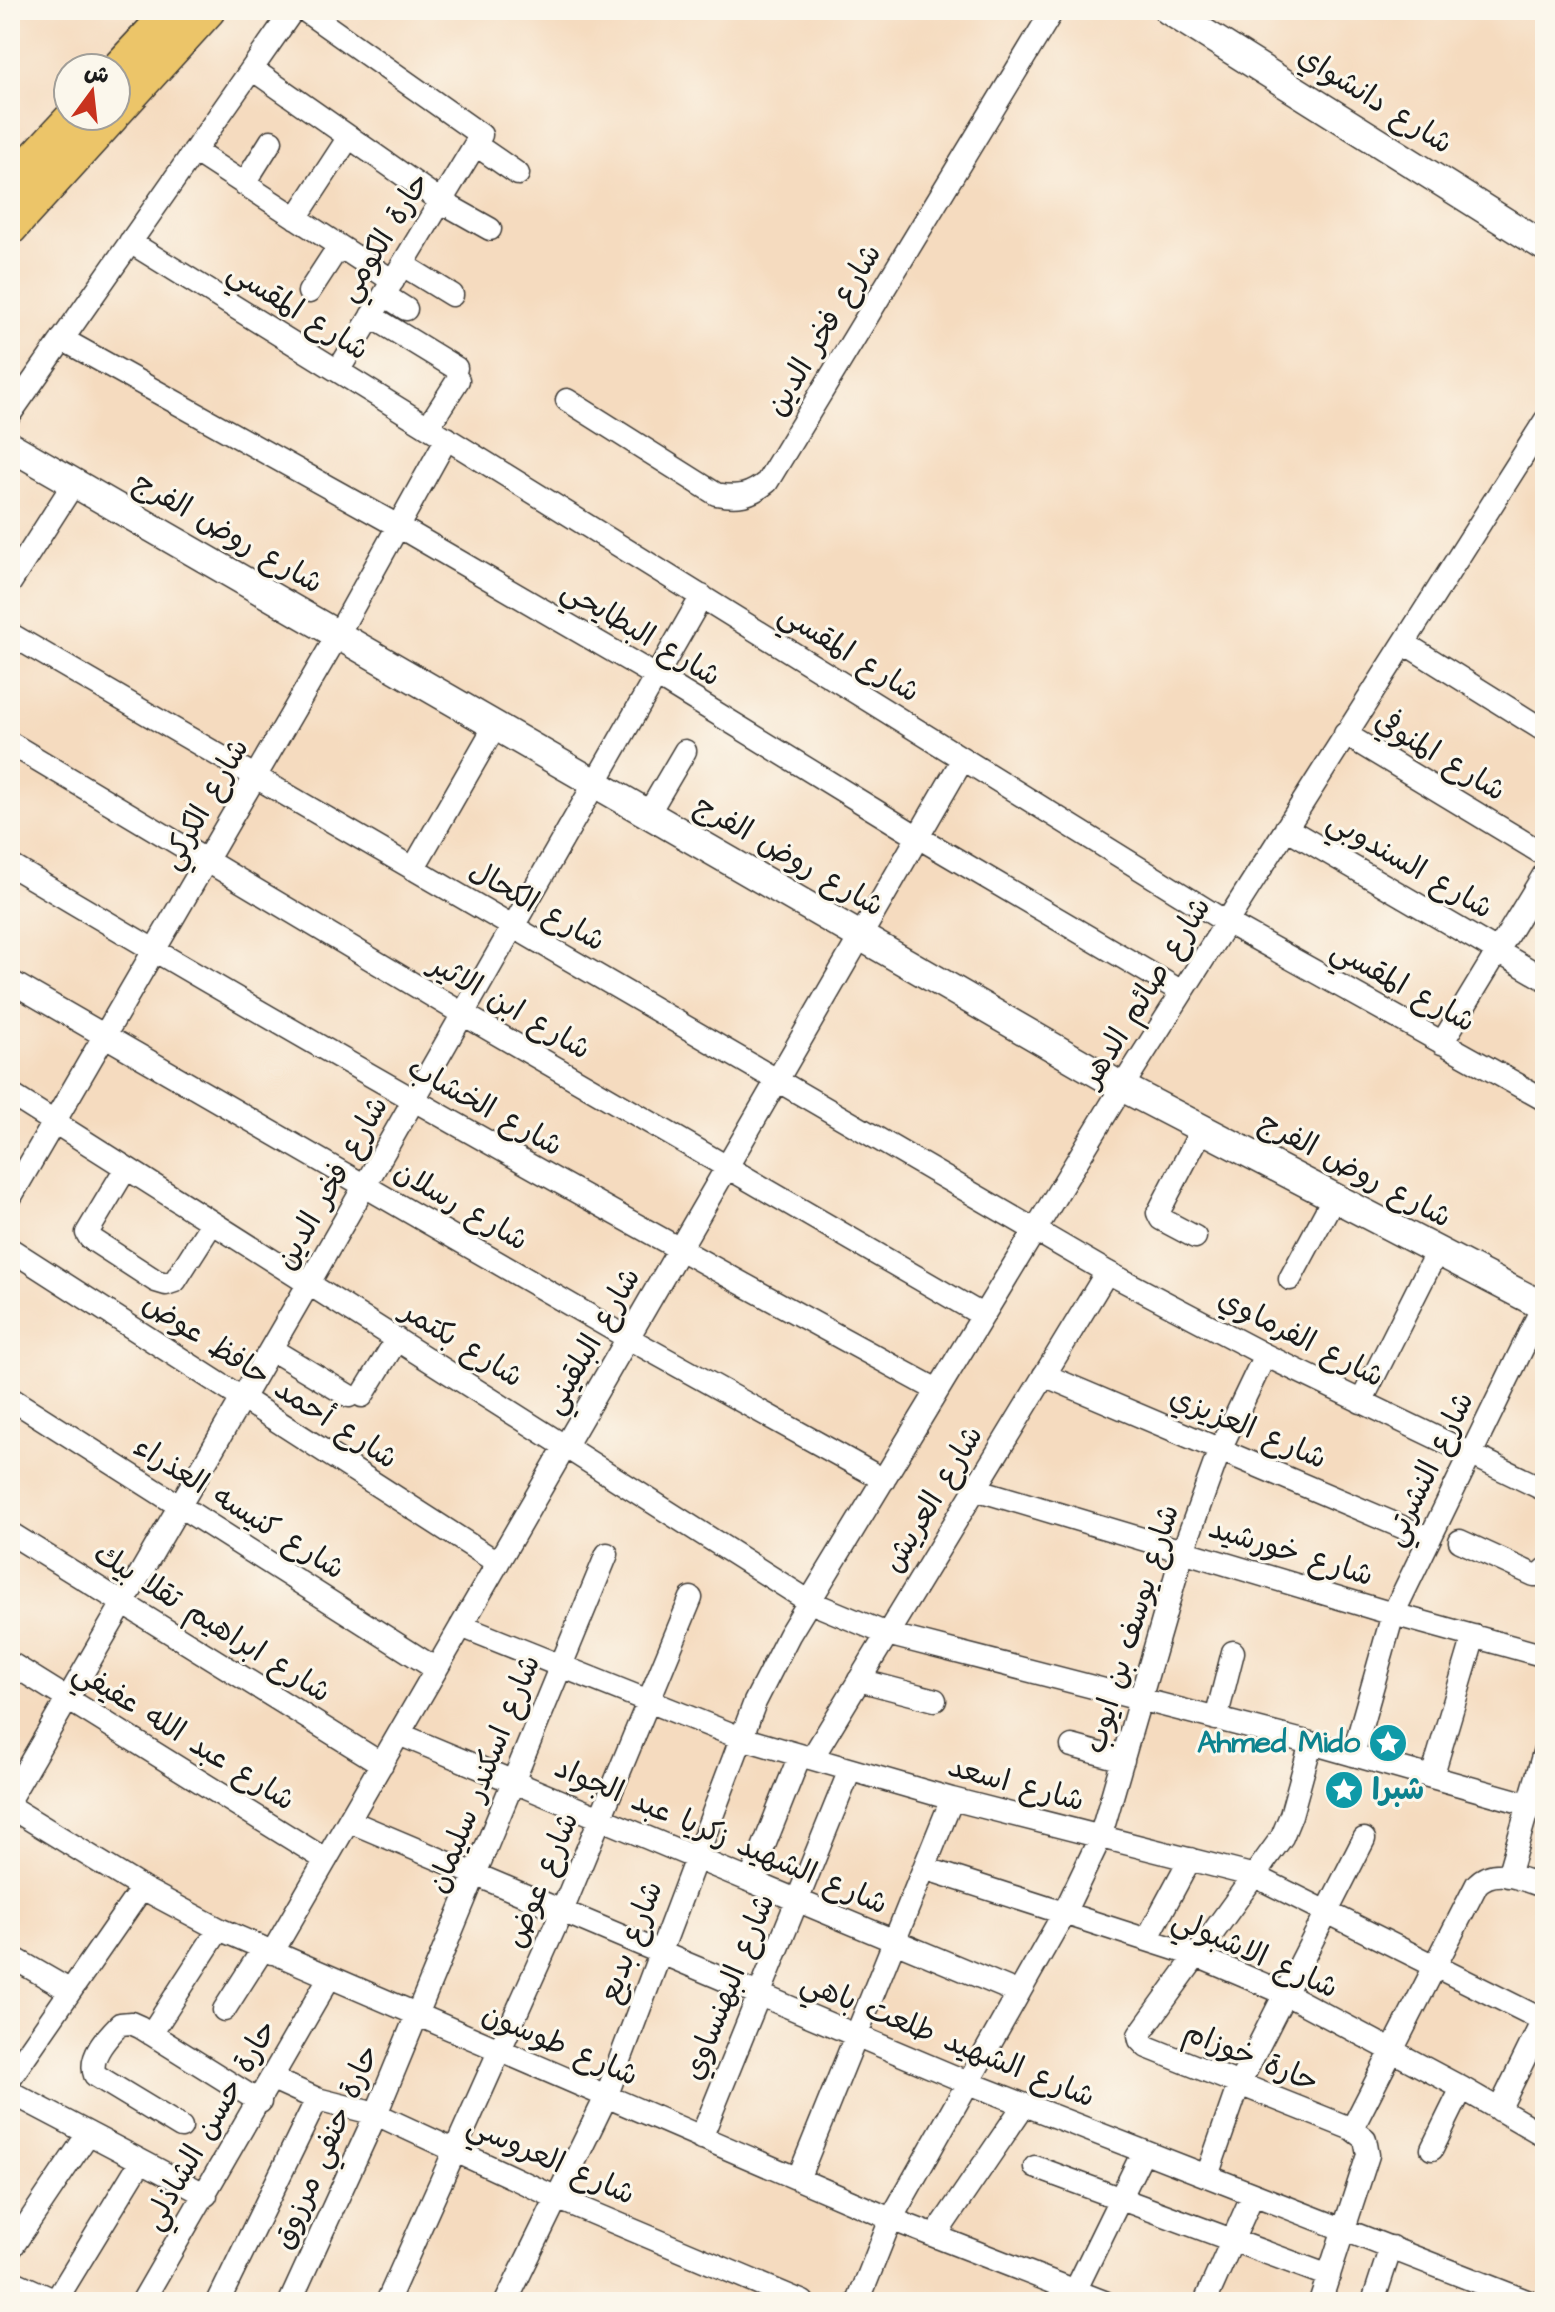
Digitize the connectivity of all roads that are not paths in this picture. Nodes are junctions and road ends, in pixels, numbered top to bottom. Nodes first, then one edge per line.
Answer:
1 (173, 10) edge
2 (208, 10) edge
3 (293, 10) edge
4 (304, 10) edge
5 (1053, 10) edge
6 (1168, 10) edge
7 (132, 54) edge
8 (252, 69) junction
9 (132, 93) edge
10 (59, 132) edge
11 (97, 132) edge
12 (349, 137) junction
13 (478, 140) junction
14 (271, 141) dead end
15 (194, 151) junction
16 (518, 174) dead end
17 (244, 184) junction
18 (10, 185) edge
19 (442, 202) junction
20 (296, 218) junction
21 (10, 228) edge
22 (490, 229) dead end
23 (130, 242) junction
24 (339, 246) junction
25 (1545, 247) edge
26 (393, 280) junction
27 (309, 292) dead end
28 (452, 295) dead end
29 (406, 309) dead end
30 (371, 316) junction
31 (62, 339) junction
32 (338, 371) junction
33 (567, 400) dead end
34 (10, 414) edge
35 (1545, 421) edge
36 (438, 433) junction
37 (10, 446) edge
38 (74, 483) junction
39 (398, 526) junction
40 (10, 583) edge
41 (702, 596) junction
42 (10, 634) edge
43 (337, 636) junction
44 (1404, 643) junction
45 (656, 676) junction
46 (495, 726) junction
47 (1545, 731) edge
48 (1345, 734) junction
49 (10, 743) edge
50 (685, 751) dead end
51 (963, 759) junction
52 (256, 777) junction
53 (595, 784) junction
54 (648, 814) junction
55 (1286, 828) junction
56 (918, 837) junction
57 (1545, 855) edge
58 (206, 861) junction
59 (10, 865) edge
60 (413, 869) junction
61 (1545, 873) edge
62 (1226, 922) junction
63 (513, 927) junction
64 (860, 936) junction
65 (154, 951) junction
66 (1498, 951) junction
67 (1545, 979) edge
68 (10, 981) edge
69 (1182, 992) junction
70 (463, 1014) junction
71 (104, 1037) junction
72 (1442, 1043) junction
73 (777, 1080) junction
74 (1122, 1087) junction
75 (10, 1094) edge
76 (1545, 1100) edge
77 (414, 1101) junction
78 (54, 1122) junction
79 (1202, 1129) junction
80 (126, 1168) junction
81 (726, 1168) junction
82 (365, 1185) junction
83 (1334, 1197) junction
84 (10, 1198) edge
85 (212, 1223) junction
86 (1034, 1229) junction
87 (1195, 1237) dead end
88 (10, 1249) edge
89 (679, 1250) junction
90 (1437, 1251) junction
91 (1107, 1272) junction
92 (1290, 1279) dead end
93 (309, 1283) junction
94 (1544, 1307) edge
95 (982, 1315) junction
96 (628, 1338) junction
97 (397, 1339) junction
98 (271, 1349) junction
99 (1265, 1355) junction
100 (1044, 1375) junction
101 (937, 1390) junction
102 (10, 1398) edge
103 (242, 1398) junction
104 (1361, 1402) junction
105 (566, 1446) junction
106 (1220, 1449) junction
107 (1469, 1454) junction
108 (884, 1480) junction
109 (975, 1489) junction
110 (1545, 1490) edge
111 (180, 1506) junction
112 (10, 1533) edge
113 (1428, 1538) junction
114 (1460, 1541) dead end
115 (1183, 1551) junction
116 (607, 1554) dead end
117 (498, 1563) junction
118 (1545, 1570) edge
119 (691, 1598) dead end
120 (810, 1602) junction
121 (123, 1603) junction
122 (1393, 1614) junction
123 (461, 1626) junction
124 (887, 1634) junction
125 (1474, 1636) junction
126 (1233, 1652) dead end
127 (1545, 1656) edge
128 (10, 1663) edge
129 (561, 1666) junction
130 (436, 1669) junction
131 (859, 1680) junction
132 (67, 1699) junction
133 (935, 1700) dead end
134 (1139, 1700) junction
135 (650, 1701) junction
136 (1216, 1719) junction
137 (399, 1734) junction
138 (741, 1738) junction
139 (1311, 1743) junction
140 (1072, 1746) dead end
141 (1545, 1749) edge
142 (1353, 1755) junction
143 (806, 1757) junction
144 (1123, 1760) junction
145 (382, 1764) junction
146 (850, 1770) junction
147 (1432, 1777) junction
148 (514, 1781) junction
149 (10, 1798) edge
150 (952, 1799) junction
151 (10, 1807) edge
152 (1537, 1807) edge
153 (601, 1818) junction
154 (349, 1821) junction
155 (1100, 1838) junction
156 (1364, 1839) dead end
157 (695, 1858) junction
158 (1190, 1859) junction
159 (326, 1860) junction
160 (924, 1868) junction
161 (476, 1874) junction
162 (1255, 1876) junction
163 (1508, 1876) junction
164 (750, 1881) junction
165 (1545, 1887) edge
166 (142, 1888) junction
167 (797, 1900) junction
168 (562, 1911) junction
169 (1328, 1911) junction
170 (1064, 1913) junction
171 (219, 1929) junction
172 (1147, 1939) junction
173 (894, 1941) junction
174 (268, 1951) junction
175 (659, 1952) junction
176 (10, 1956) edge
177 (1197, 1956) junction
178 (1434, 1964) junction
179 (329, 1978) junction
180 (69, 1990) junction
181 (1019, 1993) junction
182 (1284, 1993) junction
183 (759, 1994) junction
184 (224, 2010) dead end
185 (417, 2017) junction
186 (1544, 2019) edge
187 (151, 2034) junction
188 (856, 2036) junction
189 (499, 2051) junction
190 (1391, 2052) junction
191 (10, 2078) edge
192 (273, 2079) junction
193 (969, 2083) junction
194 (1239, 2084) junction
195 (1462, 2088) junction
196 (10, 2092) edge
197 (606, 2097) junction
198 (317, 2099) junction
199 (260, 2102) junction
200 (1024, 2105) junction
201 (1499, 2110) junction
202 (376, 2114) junction
203 (181, 2127) dead end
204 (1352, 2129) junction
205 (88, 2134) junction
206 (1545, 2136) edge
207 (701, 2138) junction
208 (1432, 2149) dead end
209 (456, 2150) junction
210 (1143, 2152) junction
211 (141, 2161) junction
212 (1035, 2167) dead end
213 (1207, 2176) junction
214 (798, 2179) junction
215 (1253, 2194) junction
216 (206, 2195) junction
217 (1121, 2197) junction
218 (557, 2198) junction
219 (891, 2219) junction
220 (1345, 2229) junction
221 (935, 2236) junction
222 (1234, 2238) junction
223 (1391, 2247) junction
224 (10, 2250) edge
225 (1329, 2276) junction
226 (10, 2280) edge
227 (1075, 2291) junction
228 (1521, 2301) edge
229 (56, 2302) edge
230 (142, 2302) edge
231 (218, 2302) edge
232 (290, 2302) edge
233 (387, 2302) edge
234 (506, 2302) edge
235 (803, 2302) edge
236 (858, 2302) edge
237 (1104, 2302) edge
238 (1205, 2302) edge
239 (1320, 2302) edge
240 (1373, 2302) edge

1 - 7 main road
2 - 9 main road
3 - 8 street
4 - 13 street
5 - 33 street, شارع فخر الدين
6 - 25 street, شارع دانشواي
8 - 12 street
8 - 15 street
10 - 18 main road
11 - 21 main road
12 - 19 street
12 - 20 street
13 - 16 street
13 - 19 street, حارة الكومي
14 - 17 street
15 - 17 street
15 - 23 street
17 - 20 street
19 - 22 street
19 - 26 street, حارة الكومي
20 - 24 street
23 - 31 street
23 - 32 street, شارع المقسي
24 - 26 street
24 - 27 street
26 - 28 street
26 - 29 street
26 - 30 street, حارة الكومي
30 - 32 street, حارة الكومي
30 - 36 street, شارع الكركي
31 - 34 street
31 - 39 street, شارع البطايحي
32 - 36 street, شارع المقسي
35 - 44 street, شارع صائم الدهر
36 - 39 street, شارع الكركي
36 - 41 street, شارع المقسي
37 - 38 street, شارع روض الفرج
38 - 40 street
38 - 43 street, شارع روض الفرج
39 - 43 street, شارع الكركي
39 - 45 street, شارع البطايحي
41 - 45 street, شارع فخر الدين
41 - 51 street, شارع المقسي
42 - 52 street, شارع الكحال
43 - 46 street, شارع روض الفرج
43 - 52 street, شارع الكركي
44 - 47 street
44 - 48 street, شارع صائم الدهر
45 - 53 street, شارع فخر الدين
45 - 56 street, شارع البطايحي
46 - 53 street, شارع روض الفرج
46 - 60 street
48 - 55 street, شارع صائم الدهر
48 - 57 street, شارع المنوفي
49 - 58 street, شارع ابن الاثير
50 - 54 street
51 - 56 street, شارع البلقيني
51 - 62 street, شارع المقسي
52 - 58 street, شارع الكركي
52 - 60 street, شارع الكحال
53 - 54 street, شارع روض الفرج
53 - 63 street, شارع فخر الدين
54 - 64 street, شارع روض الفرج
55 - 62 street, شارع صائم الدهر
55 - 66 street, شارع السندوبي
56 - 64 street, شارع البلقيني
56 - 69 street, شارع البطايحي
58 - 65 street, شارع الكركي
58 - 70 street, شارع ابن الاثير
59 - 65 street, شارع الخشاب
60 - 63 street, شارع الكحال
61 - 66 street
62 - 69 street, شارع صائم الدهر
62 - 72 street, شارع المقسي
63 - 70 street, شارع فخر الدين
63 - 73 street, شارع الكحال
64 - 73 street, شارع البلقيني
64 - 74 street, شارع روض الفرج
65 - 71 street, شارع الكركي
65 - 77 street, شارع الخشاب
66 - 67 street, شارع السندوبي
66 - 72 street
68 - 71 street, شارع رسلان
69 - 74 street, شارع صائم الدهر
70 - 77 street, شارع فخر الدين
70 - 81 street, شارع ابن الاثير
71 - 78 street, شارع الكركي
71 - 82 street, شارع رسلان
72 - 76 street, شارع المقسي
73 - 81 street, شارع البلقيني
73 - 86 street, شارع الكحال
74 - 79 street, شارع روض الفرج
74 - 86 street, شارع صائم الدهر
75 - 78 street, شارع بكتمر
77 - 82 street, شارع فخر الدين
77 - 89 street, شارع الخشاب
78 - 80 street, شارع بكتمر
78 - 84 street, شارع الكركي
79 - 83 street, شارع روض الفرج
79 - 87 street
80 - 85 street, شارع بكتمر
80 - 85 street
81 - 89 street, شارع البلقيني
81 - 95 street, شارع ابن الاثير
82 - 93 street, شارع فخر الدين
82 - 96 street, شارع رسلان
83 - 90 street, شارع روض الفرج
83 - 92 street
85 - 93 street, شارع بكتمر
86 - 91 street, شارع الفرماوي
86 - 95 street, شارع صائم الدهر
88 - 103 street, شارع أحمد حافظ عوض
89 - 96 street, شارع البلقيني
89 - 101 street, شارع الخشاب
90 - 94 street, شارع روض الفرج
90 - 104 street
91 - 99 street, شارع الفرماوي
91 - 100 street, شارع العريش
93 - 97 street, شارع بكتمر
93 - 98 street, شارع فخر الدين
94 - 107 street, شارع النشرتي
95 - 101 street, شارع صائم الدهر
96 - 105 street, شارع البلقيني
96 - 108 street, شارع رسلان
97 - 98 street
97 - 105 street, شارع بكتمر
98 - 103 street, شارع فخر الدين
99 - 104 street, شارع الفرماوي
99 - 106 street, شارع يوسف بن ايوب
100 - 106 street, شارع العزيزي
100 - 109 street, شارع العريش
101 - 108 street, شارع صائم الدهر
102 - 111 street, شارع كنيسه العذراء
103 - 111 street, شارع فخر الدين
103 - 117 street, شارع أحمد حافظ عوض
104 - 107 street, شارع الفرماوي
105 - 117 street, شارع البلقيني
105 - 120 street, شارع بكتمر
106 - 113 street, شارع العزيزي
106 - 115 street, شارع يوسف بن ايوب
107 - 110 street, شارع الفرماوي
107 - 113 street, شارع النشرتي
108 - 120 street, شارع صائم الدهر
109 - 115 street, شارع خورشيد
109 - 124 street, شارع العريش
111 - 121 street, شارع فخر الدين
111 - 130 street, شارع كنيسه العذراء
112 - 121 street, شارع ابراهيم تقلا بيك
113 - 122 street, شارع النشرتي
114 - 118 street
115 - 122 street, شارع خورشيد
115 - 134 street, شارع يوسف بن ايوب
116 - 129 street, شارع اسكندر سليمان
117 - 123 street, شارع البلقيني
119 - 135 street, شارع عوض
120 - 124 street, شارع بكتمر
120 - 138 street, شارع بديع
121 - 132 street, شارع فخر الدين
121 - 145 street, شارع ابراهيم تقلا بيك
122 - 125 street, شارع خورشيد
122 - 142 street, شارع النشرتي
123 - 129 street, شارع اسعد
123 - 130 street, شارع البلقيني
124 - 131 street, شارع العريش
124 - 134 street, شارع بكتمر
125 - 127 street, شارع خورشيد
125 - 147 street
126 - 136 street
128 - 132 street, شارع عبد الله عفيفي
129 - 135 street, شارع اسعد
129 - 148 street, شارع اسكندر سليمان
130 - 137 street, شارع البلقيني
131 - 133 street
131 - 143 street, شارع العريش
132 - 149 street, شارع فخر الدين
132 - 159 street, شارع عبد الله عفيفي
134 - 136 street, شارع بكتمر
134 - 144 street, شارع يوسف بن ايوب
135 - 138 street, شارع اسعد
135 - 153 street, شارع عوض
136 - 139 street, شارع بكتمر
137 - 145 street, شارع البلقيني
137 - 148 street, شارع الشهيد زكريا عبد الجواد
138 - 143 street, شارع اسعد
138 - 157 street, شارع بديع
139 - 142 street, شارع بكتمر
139 - 162 street
140 - 144 street
141 - 152 street
142 - 147 street, شارع بكتمر
143 - 146 street, شارع اسعد
143 - 164 street, شارع العريش
144 - 155 street, شارع يوسف بن ايوب
145 - 154 street, شارع البلقيني
146 - 150 street, شارع اسعد
146 - 167 street, شارع البهنساوي
147 - 152 street, شارع بكتمر
148 - 153 street, شارع الشهيد زكريا عبد الجواد
148 - 161 street, شارع اسكندر سليمان
150 - 155 street, شارع اسعد
150 - 160 street
151 - 166 street, شارع طوسون
152 - 163 street
153 - 157 street, شارع الشهيد زكريا عبد الجواد
153 - 168 street, شارع عوض
154 - 159 street, شارع البلقيني
154 - 161 street, شارع الشهيد طلعت باهي
155 - 158 street, شارع اسعد
155 - 170 street, شارع يوسف بن ايوب
156 - 169 street
157 - 164 street, شارع الشهيد زكريا عبد الجواد
157 - 175 street, شارع بديع
158 - 162 street, شارع اسعد
158 - 172 street
159 - 174 street, شارع البلقيني
160 - 170 street, شارع الاشبولي
160 - 173 street
161 - 168 street, شارع الشهيد طلعت باهي
161 - 185 street, شارع اسكندر سليمان
162 - 169 street, شارع اسعد
162 - 177 street
163 - 165 street
163 - 178 street
164 - 167 street, شارع الشهيد زكريا عبد الجواد
166 - 171 street, شارع طوسون
166 - 180 street
167 - 173 street, شارع الشهيد زكريا عبد الجواد
167 - 183 street, شارع البهنساوي
168 - 175 street, شارع الشهيد طلعت باهي
168 - 189 street, شارع عوض
169 - 178 street, شارع اسعد
169 - 182 street
170 - 172 street, شارع الاشبولي
170 - 181 street, شارع يوسف بن ايوب
171 - 174 street, شارع طوسون
171 - 187 street
172 - 177 street, شارع الاشبولي
173 - 181 street, شارع الشهيد زكريا عبد الجواد
173 - 188 street
174 - 179 street, شارع طوسون
174 - 184 street, شارع البلقيني
175 - 183 street, شارع الشهيد طلعت باهي
175 - 197 street, شارع بديع
176 - 180 street
177 - 182 street, شارع الاشبولي
177 - 194 street, حارة خوزام
178 - 186 street, شارع اسعد
178 - 190 street
179 - 185 street, شارع طوسون
179 - 192 street, حارة حسن الشاذلي
180 - 191 street
181 - 193 street, شارع يوسف بن ايوب
182 - 190 street, شارع الاشبولي
182 - 194 street
183 - 188 street, شارع الشهيد طلعت باهي
183 - 207 street, شارع البهنساوي
185 - 189 street, شارع طوسون
185 - 202 street, حارة حنفي مرزوق
186 - 201 street
187 - 199 street
187 - 203 street
188 - 193 street, شارع الشهيد طلعت باهي
188 - 214 street
189 - 197 street, شارع طوسون
189 - 209 street, شارع عوض
190 - 195 street, شارع الاشبولي
190 - 204 street
192 - 198 street, شارع العروسي
192 - 199 street, حارة حسن الشاذلي
193 - 200 street, شارع الشهيد طلعت باهي
193 - 219 street, شارع يوسف بن ايوب
194 - 204 street, حارة خوزام
194 - 213 street
195 - 201 street, شارع الاشبولي
195 - 208 street
196 - 205 street
197 - 207 street, شارع طوسون
197 - 218 street, شارع بديع
198 - 202 street, شارع العروسي
198 - 231 street
199 - 216 street, حارة حسن الشاذلي
200 - 210 street, شارع الشهيد طلعت باهي
200 - 221 street
201 - 206 street, شارع الاشبولي
202 - 209 street, شارع العروسي
202 - 232 street, حارة حنفي مرزوق
204 - 220 street
205 - 211 street
205 - 224 street
207 - 214 street, شارع طوسون
209 - 218 street, شارع العروسي
209 - 233 street, شارع عوض
210 - 213 street, شارع الشهيد طلعت باهي
210 - 217 street
211 - 216 street
211 - 229 street
212 - 217 street
213 - 215 street, شارع الشهيد طلعت باهي
214 - 219 street, شارع طوسون
215 - 220 street, شارع الشهيد طلعت باهي
215 - 222 street
216 - 230 street, حارة حسن الشاذلي
217 - 222 street
217 - 227 street
218 - 234 street, شارع بديع
218 - 235 street, شارع العروسي
219 - 221 street, شارع طوسون
219 - 236 street, شارع يوسف بن ايوب
220 - 223 street, شارع الشهيد طلعت باهي
220 - 225 street
221 - 227 street, شارع طوسون
222 - 225 street
222 - 238 street
223 - 228 street, شارع الشهيد طلعت باهي
223 - 240 street
225 - 239 street
226 - 229 street
227 - 237 street, شارع طوسون

